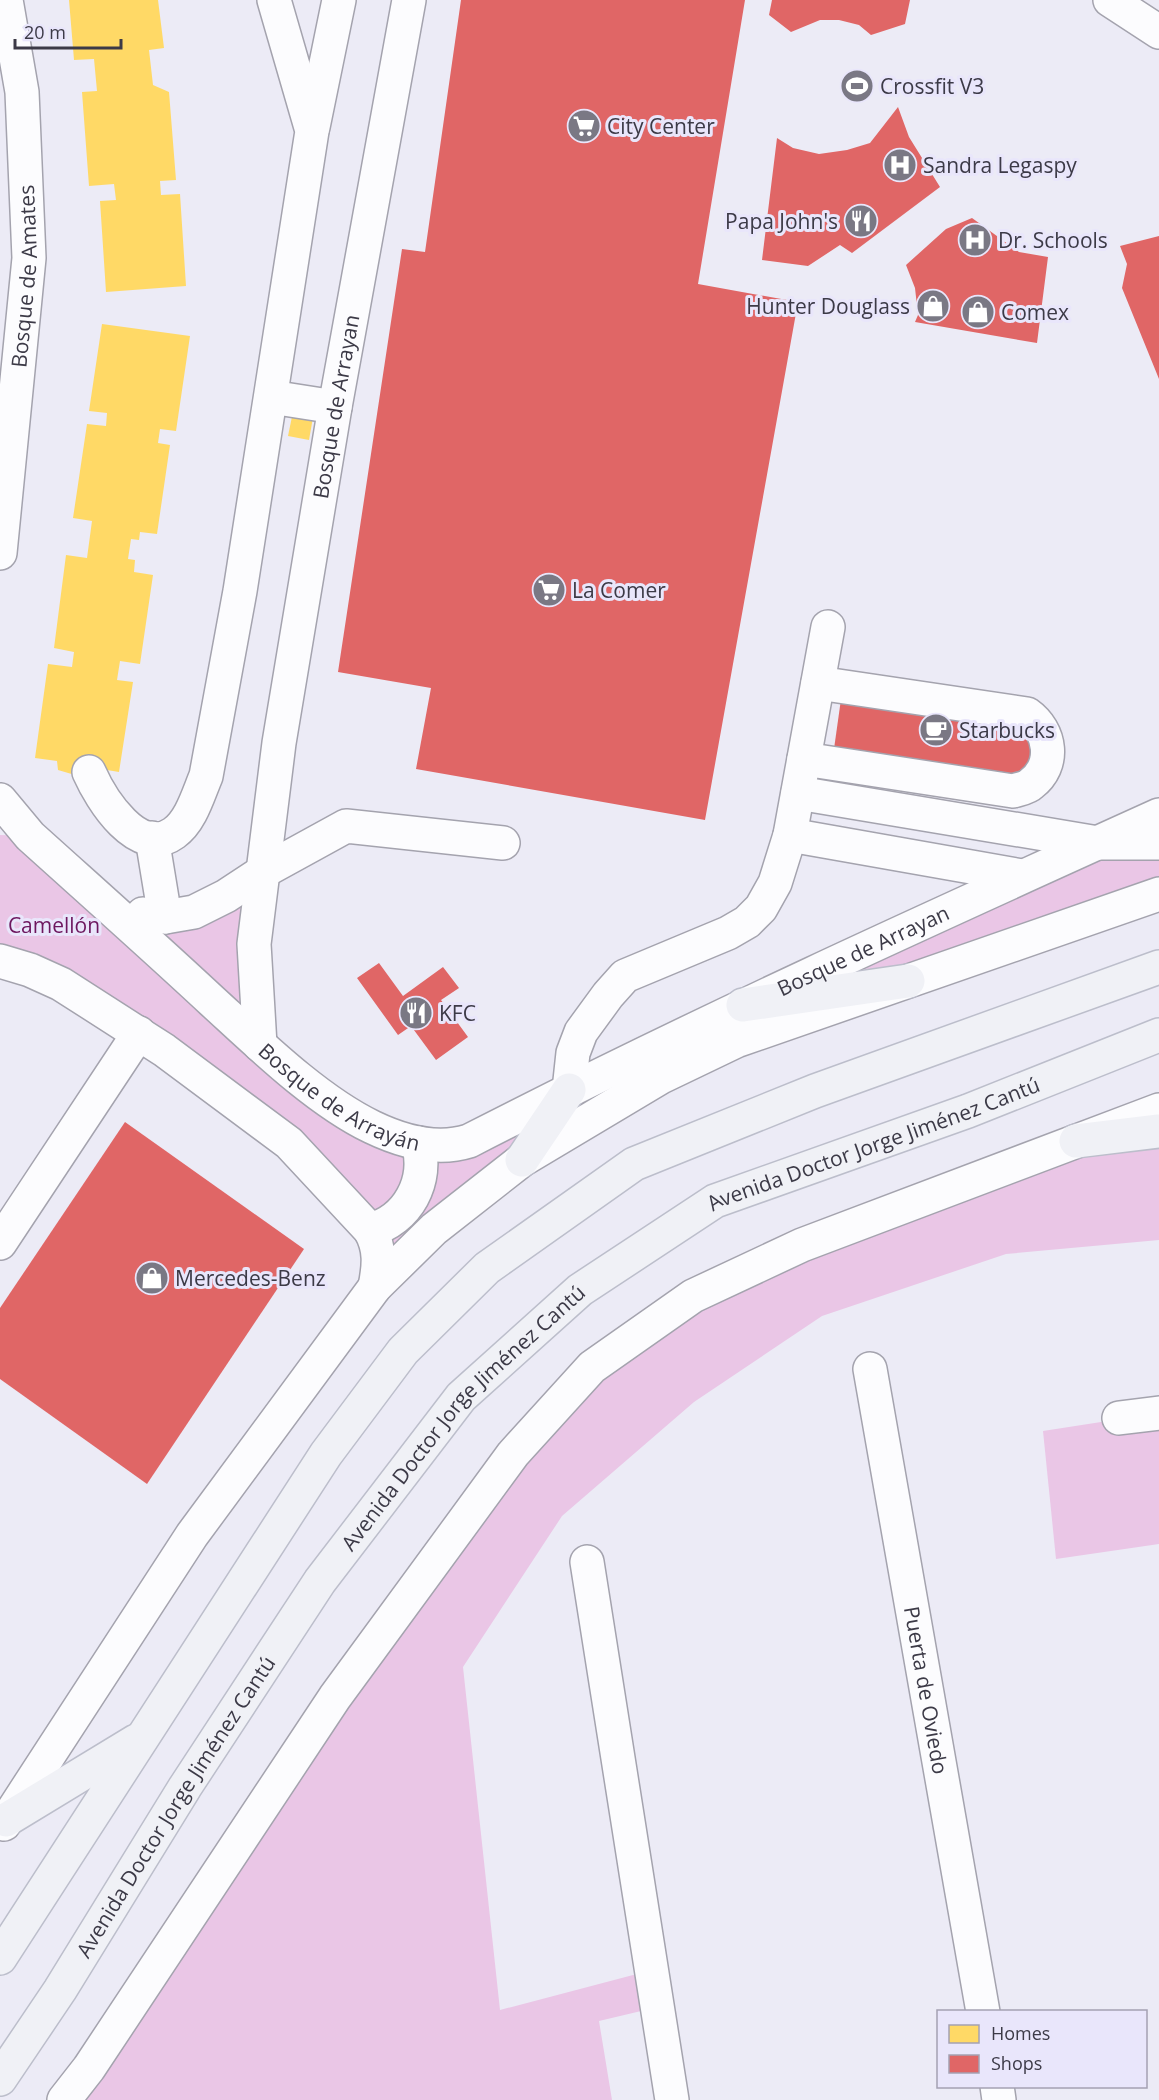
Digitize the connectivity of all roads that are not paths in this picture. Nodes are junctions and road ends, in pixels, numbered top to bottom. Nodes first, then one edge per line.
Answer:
1 (6, 0) edge
2 (274, 0) edge
3 (339, 0) edge
4 (409, 0) edge
5 (1110, 0) edge
6 (1159, 32) edge
7 (312, 131) junction
8 (271, 397) junction
9 (335, 407) junction
10 (0, 553) edge
11 (828, 627) dead end
12 (818, 684) junction
13 (804, 759) junction
14 (89, 772) dead end
15 (0, 800) edge
16 (270, 814) joint
17 (794, 814) junction
18 (1159, 815) edge
19 (15, 836) edge
20 (152, 838) junction
21 (503, 843) dead end
22 (1098, 843) junction
23 (1159, 843) edge
24 (1059, 860) junction
25 (264, 872) junction
26 (1022, 876) junction
27 (1159, 894) edge
28 (0, 961) edge
29 (1159, 967) edge
30 (908, 981) junction
31 (743, 1005) junction
32 (139, 1033) junction
33 (1159, 1035) edge
34 (260, 1045) junction
35 (569, 1090) junction
36 (1159, 1110) edge
37 (1159, 1131) edge
38 (1076, 1141) junction
39 (418, 1143) junction
40 (522, 1160) junction
41 (370, 1230) junction
42 (0, 1243) edge
43 (375, 1287) junction
44 (870, 1369) dead end
45 (1159, 1413) edge
46 (1119, 1418) dead end
47 (587, 1562) dead end
48 (143, 1737) junction
49 (3, 1825) edge
50 (0, 1958) edge
51 (983, 2010) edge
52 (0, 2079) edge
53 (64, 2100) edge
54 (672, 2100) edge

1 - 10 street, Bosque de Amates
2 - 7 street
3 - 7 street
4 - 9 street, Bosque de Arrayan
5 - 6 street
7 - 8 street
8 - 9 street
8 - 20 street
9 - 16 street, Bosque de Arrayan
11 - 12 street
12 - 13 street
12 - 13 street
13 - 17 street
14 - 20 street
15 - 19 street
16 - 25 street, Bosque de Arrayán
17 - 22 street
17 - 24 street
17 - 26 street
17 - 35 street
18 - 22 street, Bosque de Arrayan
19 - 34 street
20 - 25 street
21 - 25 street
22 - 23 street
22 - 24 street, Bosque de Arrayan
24 - 26 street, Bosque de Arrayan
25 - 34 street, Bosque de Arrayán
26 - 31 street, Bosque de Arrayan
27 - 30 street
28 - 32 street
29 - 48 main road
30 - 31 main road
30 - 40 street
31 - 35 street, Bosque de Arrayan
32 - 41 street
32 - 42 street
33 - 52 main road, Avenida Doctor Jorge Jiménez Cantú
34 - 39 street, Bosque de Arrayán
35 - 39 street, Bosque de Arrayán
35 - 40 main road
36 - 38 street
37 - 38 main road
38 - 53 street
39 - 41 street
40 - 43 street
41 - 43 street
43 - 49 street
44 - 51 street, Puerta de Oviedo
45 - 46 street
47 - 54 street
48 - 49 main road
48 - 50 main road

